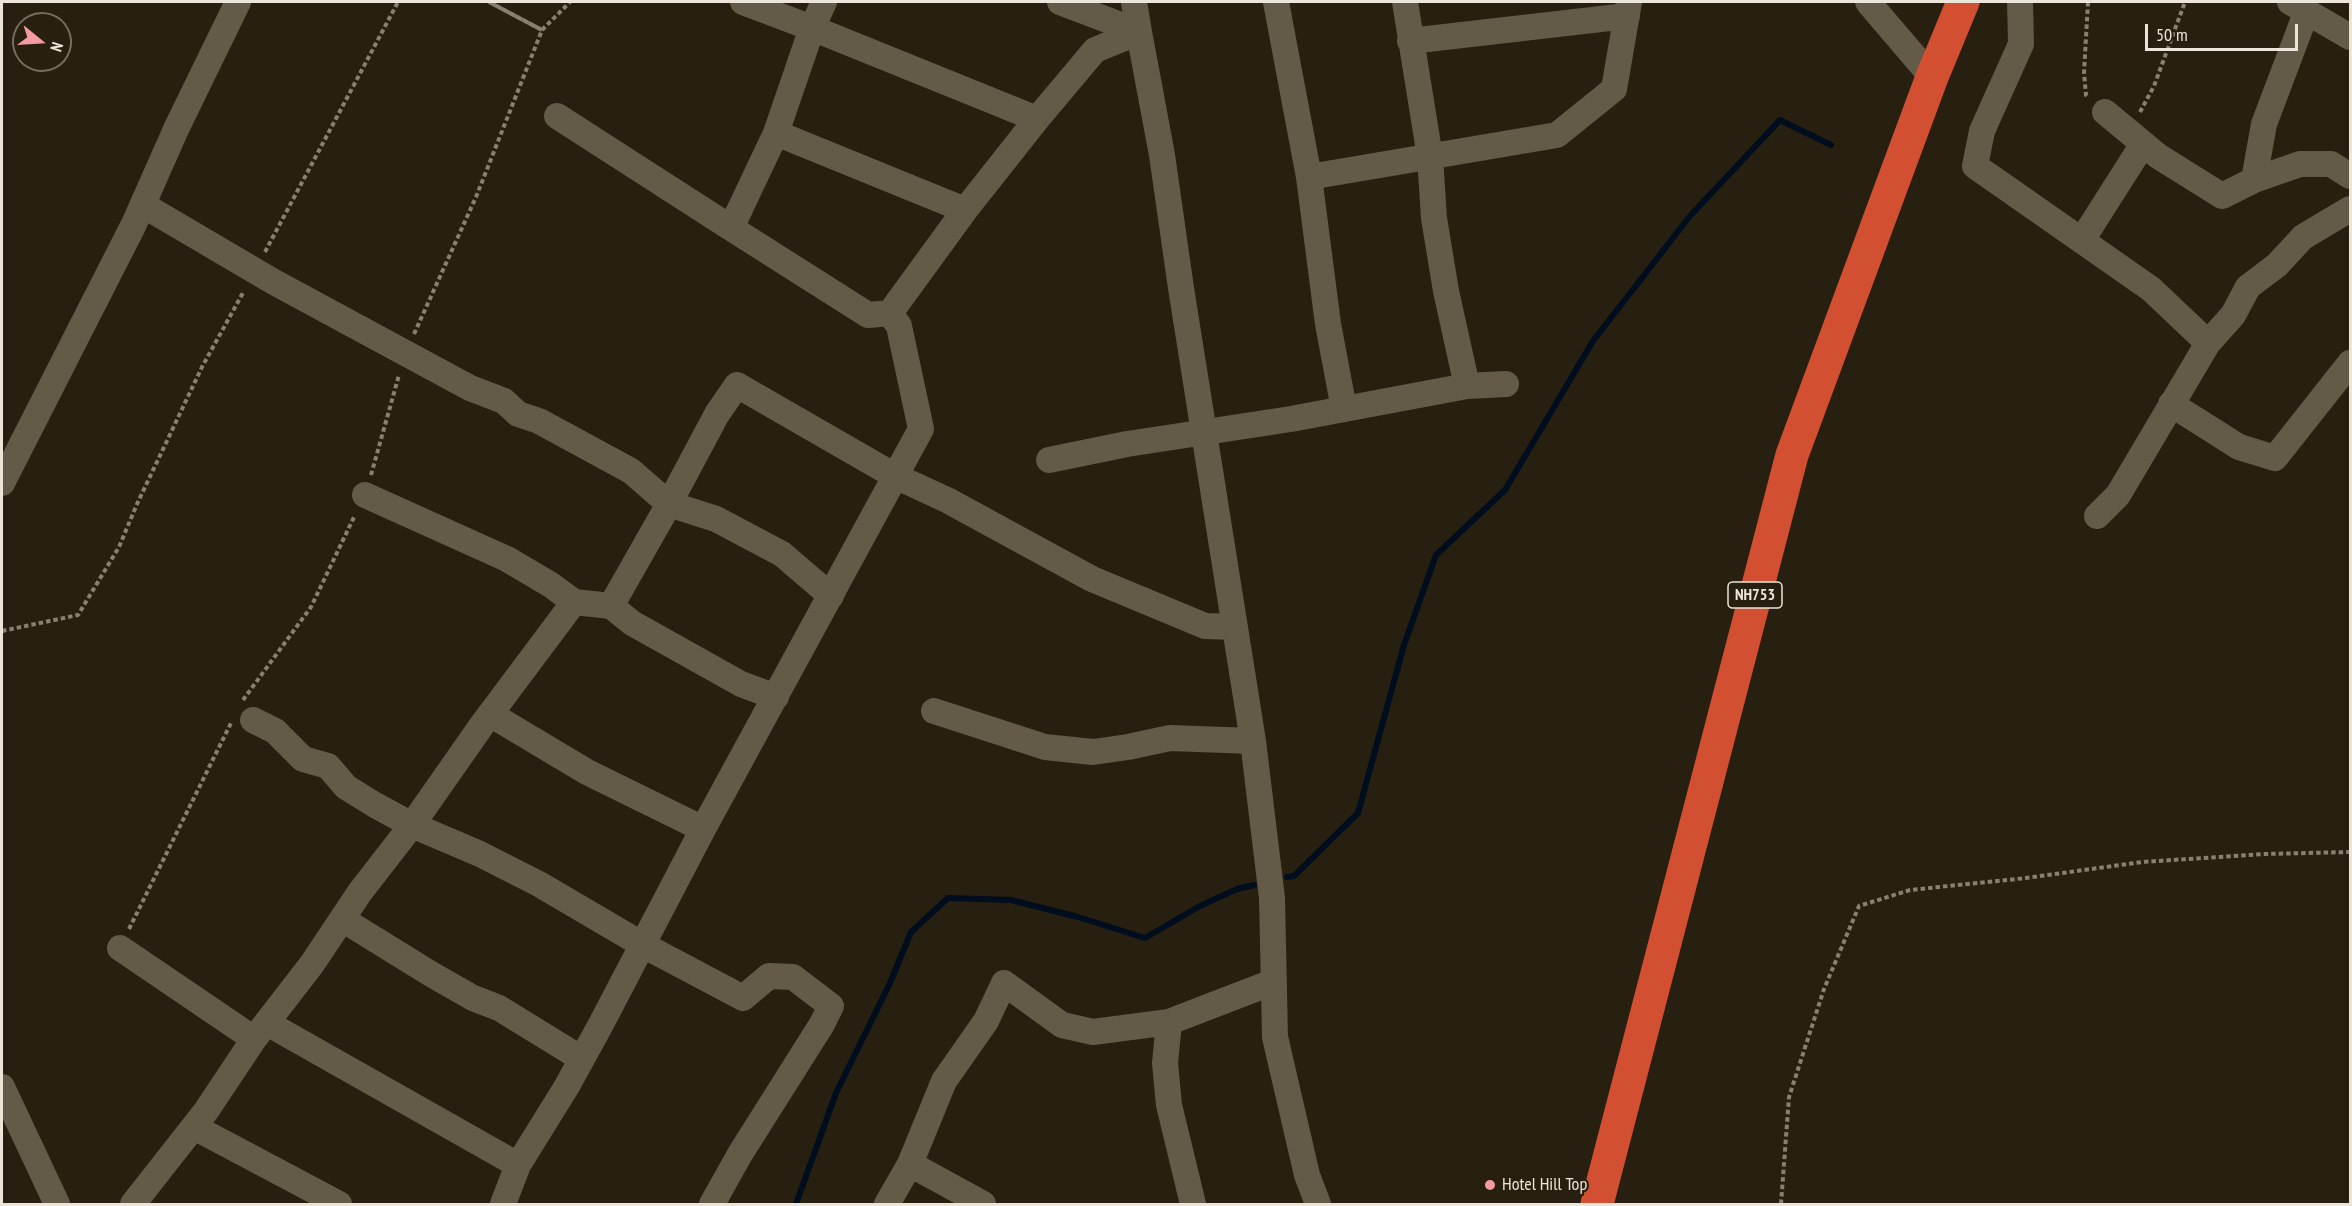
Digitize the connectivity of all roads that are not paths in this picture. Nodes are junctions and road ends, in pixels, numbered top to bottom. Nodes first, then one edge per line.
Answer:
1 (238, 2) edge
2 (743, 2) edge
3 (824, 2) edge
4 (1060, 2) edge
5 (1134, 2) edge
6 (1276, 2) edge
7 (1405, 2) edge
8 (1868, 2) edge
9 (1963, 2) edge
10 (2020, 2) edge
11 (2298, 7) edge
12 (1628, 9) edge
13 (812, 28) junction
14 (1139, 32) junction
15 (2350, 37) edge
16 (1410, 41) junction
17 (1932, 77) junction
18 (2105, 112) road end
19 (557, 116) dead end
20 (1037, 118) junction
21 (776, 133) junction
22 (2143, 144) junction
23 (1430, 157) junction
24 (2350, 176) edge
25 (1309, 177) junction
26 (2254, 180) junction
27 (142, 205) junction
28 (2350, 209) edge
29 (965, 210) junction
30 (731, 228) junction
31 (2082, 240) junction
32 (890, 313) junction
33 (2208, 342) junction
34 (2350, 363) edge
35 (1506, 384) dead end
36 (1467, 386) junction
37 (2171, 404) junction
38 (1344, 409) junction
39 (1204, 433) junction
40 (1049, 460) dead end
41 (895, 476) junction
42 (2, 483) edge
43 (365, 495) dead end
44 (669, 504) junction
45 (2097, 516) dead end
46 (831, 596) junction
47 (574, 602) junction
48 (611, 606) junction
49 (1235, 627) junction
50 (776, 697) junction
51 (934, 711) dead end
52 (490, 714) junction
53 (253, 720) dead end
54 (1253, 741) junction
55 (412, 825) junction
56 (703, 829) junction
57 (342, 919) junction
58 (643, 945) junction
59 (120, 948) dead end
60 (1273, 982) junction
61 (1169, 1022) junction
62 (260, 1031) junction
63 (582, 1059) junction
64 (2, 1087) edge
65 (194, 1127) junction
66 (910, 1164) junction
67 (519, 1165) junction
68 (57, 1204) edge
69 (133, 1204) edge
70 (339, 1204) edge
71 (503, 1204) edge
72 (712, 1204) edge
73 (887, 1204) edge
74 (983, 1204) edge
75 (1193, 1204) edge
76 (1318, 1204) edge
77 (1597, 1204) edge

1 - 27 street
2 - 13 street
3 - 13 street
4 - 14 street
5 - 14 street
6 - 25 street
7 - 16 street
8 - 17 street
9 - 17 highway, NH753
10 - 31 street
11 - 15 street
11 - 26 street
12 - 16 street
12 - 23 street
13 - 20 street
13 - 21 street
14 - 20 street
14 - 39 street
16 - 23 street
17 - 77 highway, NH753
18 - 22 street
19 - 30 street
20 - 29 street
21 - 29 street
21 - 30 street
22 - 26 street
22 - 31 street
23 - 25 street
23 - 36 street
24 - 26 street
25 - 38 street
27 - 42 street
27 - 44 street
28 - 33 street
29 - 32 street
30 - 32 street
31 - 33 street
32 - 41 street
33 - 37 street
34 - 37 street
35 - 36 street
36 - 38 street
37 - 45 street
38 - 39 street
39 - 40 street
39 - 49 street
41 - 44 street
41 - 46 street
41 - 49 street
43 - 47 street
44 - 46 street
44 - 48 street
46 - 50 street
47 - 48 street
47 - 52 street
48 - 50 street
49 - 54 street
50 - 56 street
51 - 54 street
52 - 55 street
52 - 56 street
53 - 55 street
54 - 60 street
55 - 57 street
55 - 58 street
56 - 58 street
57 - 62 street
57 - 63 street
58 - 63 street
58 - 72 street
59 - 62 street
60 - 61 street
60 - 76 street
61 - 66 street
61 - 75 street
62 - 65 street
62 - 67 street
63 - 67 street
64 - 68 street
65 - 69 street
65 - 70 street
66 - 73 street
66 - 74 street
67 - 71 street

